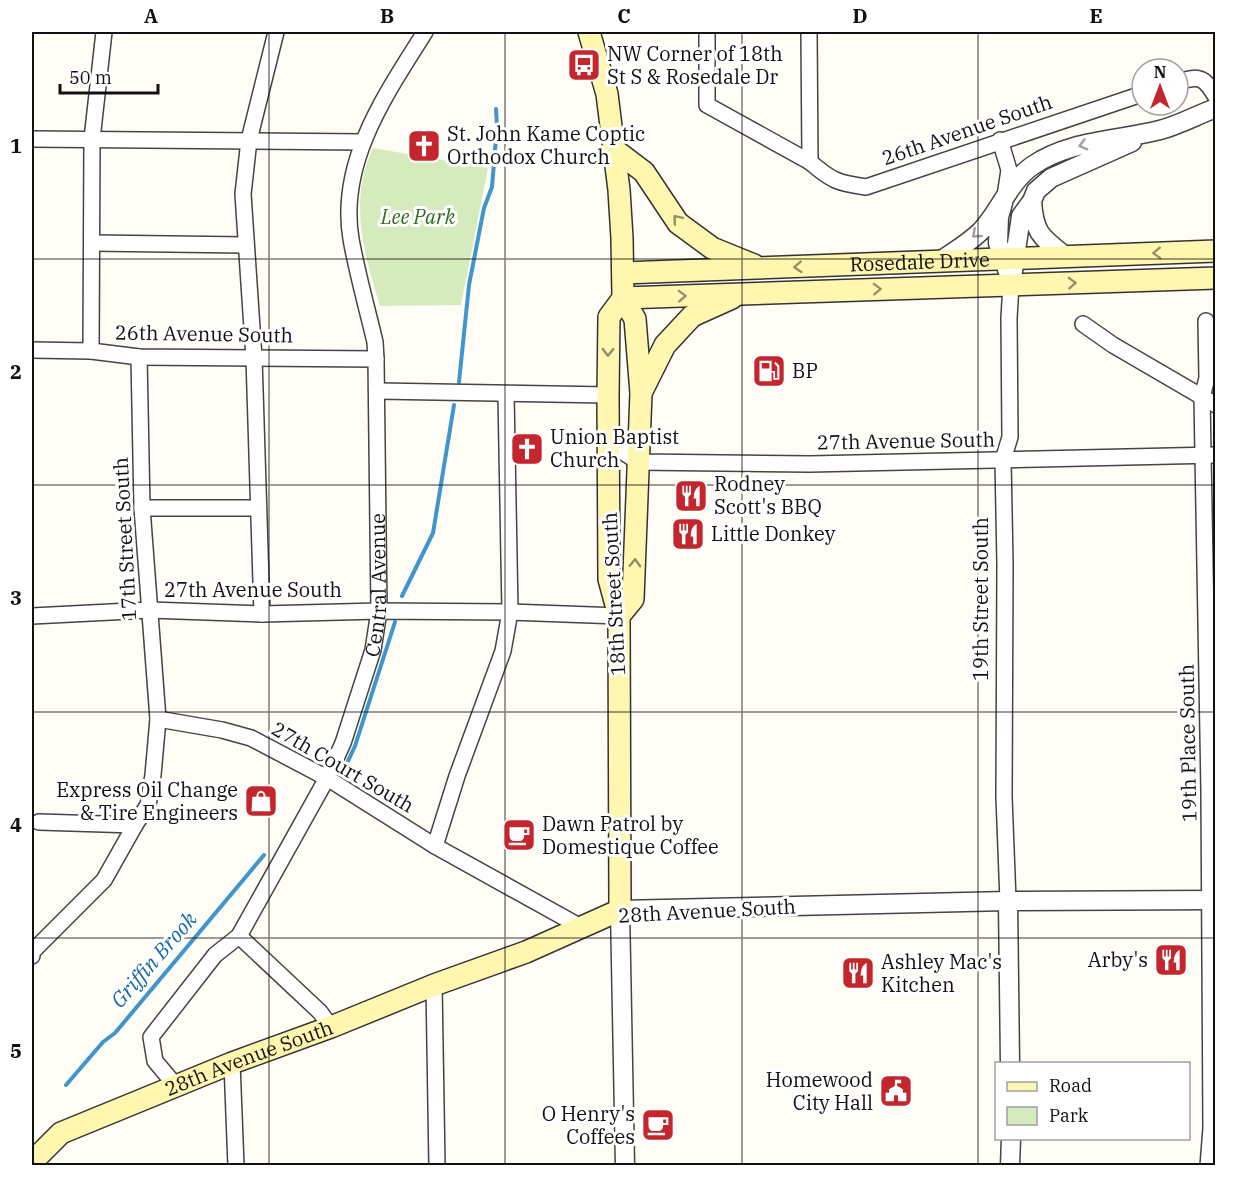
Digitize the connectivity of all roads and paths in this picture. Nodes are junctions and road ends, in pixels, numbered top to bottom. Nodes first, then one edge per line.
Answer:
1 (104, 32) edge
2 (276, 32) edge
3 (425, 32) edge
4 (589, 32) edge
5 (707, 32) edge
6 (809, 32) edge
7 (1190, 80) edge
8 (1215, 96) edge
9 (1130, 98) edge
10 (1215, 108) edge
11 (1161, 129) junction
12 (32, 139) edge
13 (92, 139) junction
14 (249, 140) junction
15 (1000, 140) junction
16 (363, 142) junction
17 (615, 150) junction
18 (810, 162) junction
19 (1004, 198) junction
20 (1032, 201) junction
21 (92, 243) junction
22 (246, 245) junction
23 (1215, 251) edge
24 (1065, 256) junction
25 (1010, 258) junction
26 (940, 261) junction
27 (763, 268) junction
28 (623, 273) junction
29 (1215, 278) edge
30 (1011, 285) junction
31 (741, 294) junction
32 (623, 298) junction
33 (1206, 321) dead end
34 (1083, 324) dead end
35 (32, 350) edge
36 (91, 351) junction
37 (139, 357) junction
38 (254, 358) junction
39 (376, 358) junction
40 (378, 391) junction
41 (641, 393) junction
42 (506, 394) junction
43 (608, 395) junction
44 (1209, 401) edge
45 (608, 434) junction
46 (1210, 456) edge
47 (1003, 460) junction
48 (638, 462) junction
49 (142, 508) junction
50 (257, 508) junction
51 (150, 610) junction
52 (379, 612) junction
53 (510, 612) junction
54 (262, 614) junction
55 (32, 616) edge
56 (619, 616) junction
57 (158, 719) junction
58 (327, 778) junction
59 (39, 822) dead end
60 (135, 825) junction
61 (435, 846) junction
62 (1213, 900) edge
63 (1008, 901) junction
64 (620, 910) junction
65 (581, 927) junction
66 (239, 936) junction
67 (32, 954) edge
68 (434, 985) junction
69 (331, 1027) junction
70 (1010, 1062) edge
71 (232, 1063) junction
72 (176, 1086) junction
73 (1011, 1140) edge
74 (34, 1155) edge
75 (236, 1166) edge
76 (437, 1166) edge
77 (625, 1166) edge
78 (1010, 1166) edge
79 (1208, 1166) edge

1 - 13 street
2 - 14 street
3 - 16 street, Central Avenue
4 - 17 main road, 18th Street South
5 - 18 street, 26th Avenue South
6 - 18 street
7 - 8 street
9 - 15 street, 26th Avenue South
10 - 11 street
11 -> 19 street
11 - 20 street
12 - 13 street
13 - 14 street
13 - 21 street
14 - 16 street
14 - 22 street
15 - 18 street, 26th Avenue South
15 - 19 street
16 - 39 street, Central Avenue
27 -> 17 main road
17 - 28 main road, 18th Street South
19 - 25 street
19 -> 26 street
20 - 24 street
20 - 25 street
21 - 22 street
21 - 36 street
22 - 38 street
23 -> 24 main road, Rosedale Drive
24 - 25 main road, Rosedale Drive
25 - 26 main road, Rosedale Drive
25 - 30 street
26 -> 27 main road, Rosedale Drive
27 - 28 main road, Rosedale Drive
28 - 32 main road, 18th Street South
30 -> 29 main road, Rosedale Drive
31 -> 30 main road, Rosedale Drive
30 - 47 street, 19th Street South
32 -> 31 main road, Rosedale Drive
31 - 41 main road
32 - 41 main road
32 -> 43 main road, 18th Street South
33 - 44 street, 19th Place South
34 - 44 street
35 - 36 street, 26th Avenue South
36 - 37 street, 26th Avenue South
37 - 38 street, 26th Avenue South
37 - 49 street, 17th Street South
38 - 39 street, 26th Avenue South
38 - 50 street
39 - 40 street, Central Avenue
40 - 42 street
40 - 52 street, Central Avenue
41 - 48 main road
42 - 43 street
42 - 53 street
43 - 45 main road, 18th Street South
44 - 46 street, 19th Place South
45 - 48 street
45 - 56 main road, 18th Street South
46 - 47 street, 27th Avenue South
46 - 62 street, 19th Place South
47 - 48 street, 27th Avenue South
47 - 63 street, 19th Street South
56 -> 48 main road
49 - 50 street
49 - 51 street, 17th Street South
50 - 54 street
51 - 54 street, 27th Avenue South
51 - 55 street, 27th Avenue South
51 - 57 street, 17th Street South
52 - 53 street, 27th Avenue South
52 - 54 street, 27th Avenue South
52 - 58 street, Central Avenue
53 - 56 street, 27th Avenue South
53 - 61 street
56 - 64 main road, 18th Street South
57 - 58 street, 27th Court South
57 - 60 street
58 - 61 street, 27th Court South
58 - 66 street, Central Avenue
59 - 60 street
60 - 67 street
61 - 65 street, 27th Court South
62 - 63 street, 28th Avenue South
62 - 79 street, 19th Place South
63 - 64 street, 28th Avenue South
63 - 70 street, 19th Street South
64 - 65 main road, 28th Avenue South
64 - 77 street, 18th Street South
65 - 68 main road, 28th Avenue South
66 - 69 street
66 - 72 street, Central Avenue
68 - 69 main road, 28th Avenue South
68 - 76 street
69 - 71 main road, 28th Avenue South
71 - 72 main road, 28th Avenue South
71 - 75 street
72 - 74 main road, 28th Avenue South
73 - 78 street

